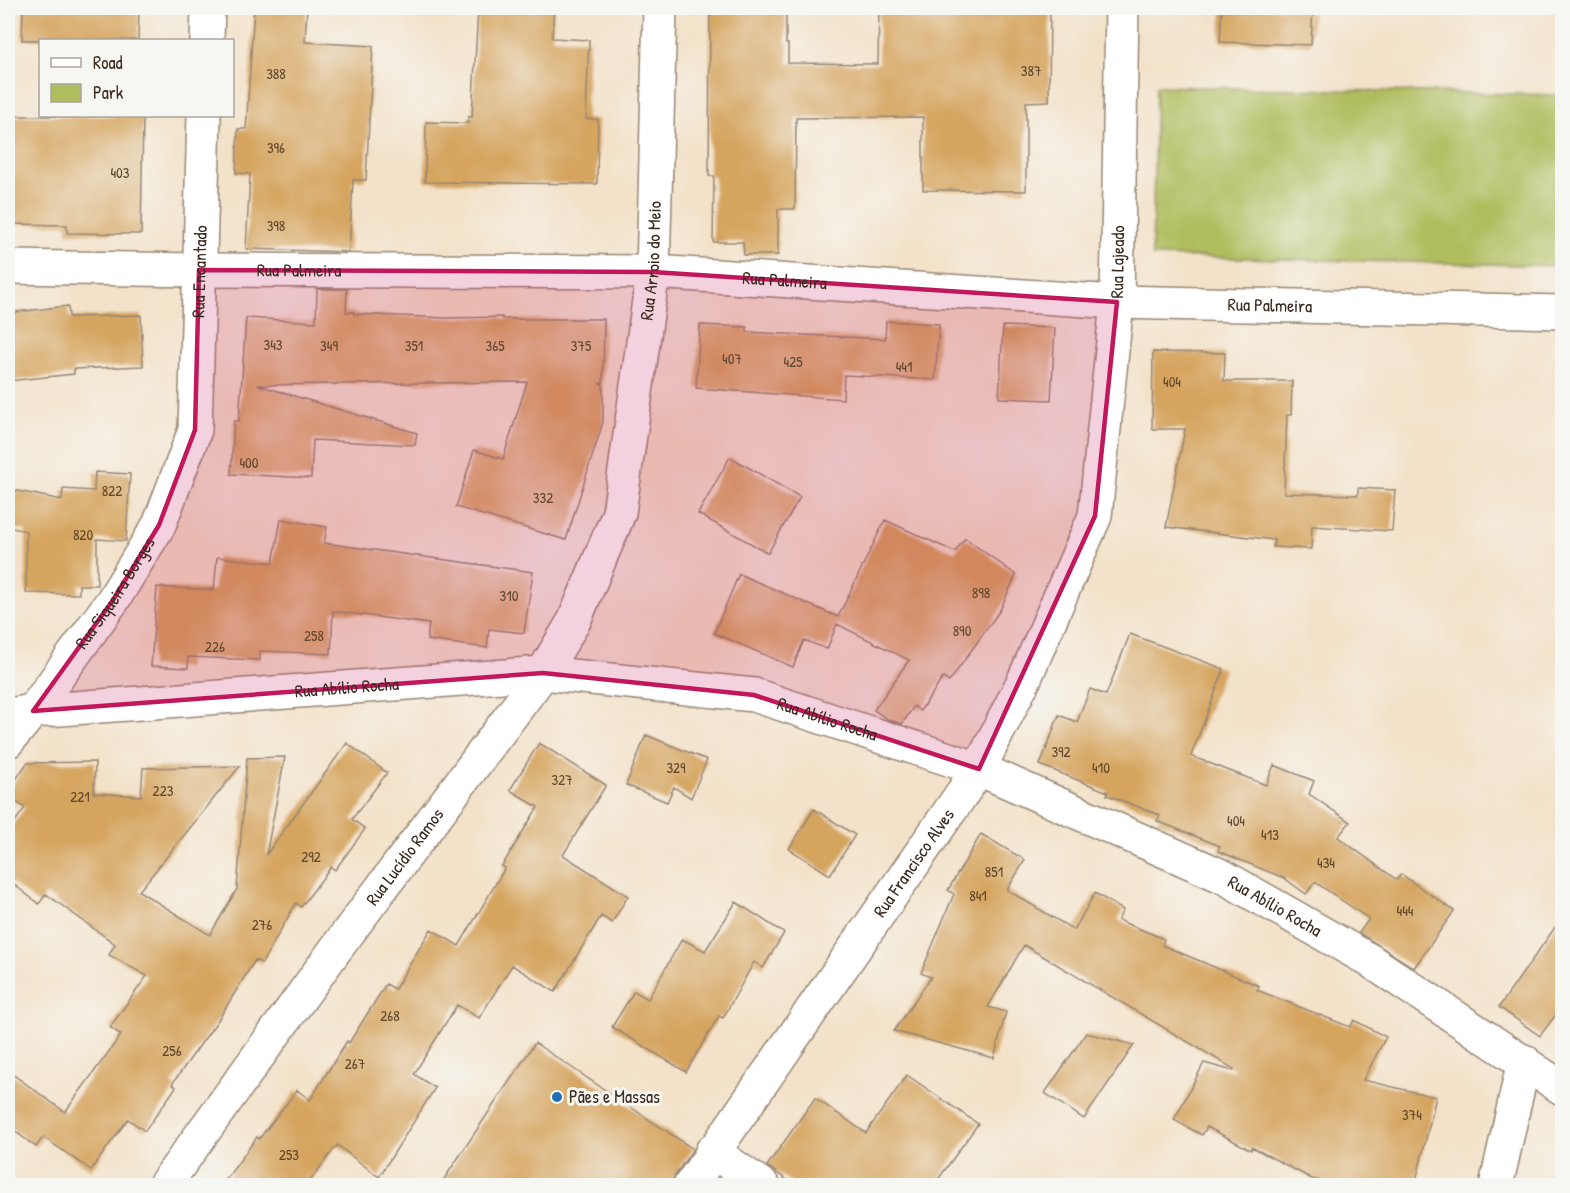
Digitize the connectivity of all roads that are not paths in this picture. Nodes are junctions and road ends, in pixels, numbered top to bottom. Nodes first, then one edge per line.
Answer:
1 (208, 8) edge
2 (660, 8) edge
3 (1122, 8) edge
4 (207, 39) edge
5 (204, 117) edge
6 (8, 267) edge
7 (199, 270) junction
8 (653, 272) junction
9 (1118, 302) junction
10 (1563, 312) edge
11 (195, 430) joint
12 (619, 513) joint
13 (1095, 516) joint
14 (543, 673) junction
15 (20, 713) edge
16 (8, 741) edge
17 (979, 769) junction
18 (1524, 1062) junction
19 (1563, 1088) edge
20 (712, 1151) junction
21 (164, 1185) edge
22 (690, 1185) edge
23 (763, 1185) edge
24 (1496, 1185) edge

1 - 4 street
2 - 8 street, Rua Arroio do Meio
3 - 9 street, Rua Lajeado
5 - 7 street, Rua Encantado
6 - 7 street, Rua Palmeira
7 - 8 street, Rua Palmeira
7 - 11 street, Rua Encantado
8 - 9 street, Rua Palmeira
8 - 12 street, Rua Arroio do Meio
9 - 10 street, Rua Palmeira
9 - 13 street, Rua Lajeado
11 - 15 street, Rua Siqueira Borges
12 - 14 street, Rua Lucídio Ramos
13 - 17 street, Rua Francisco Alves
14 - 15 street, Rua Abílio Rocha
14 - 17 street, Rua Abílio Rocha
14 - 21 street, Rua Lucídio Ramos
15 - 16 street, Rua Siqueira Borges
17 - 18 street, Rua Abílio Rocha
17 - 20 street, Rua Francisco Alves
18 - 19 street, Rua Abílio Rocha
18 - 24 street
20 - 22 street, Rua Francisco Alves
20 - 23 street

